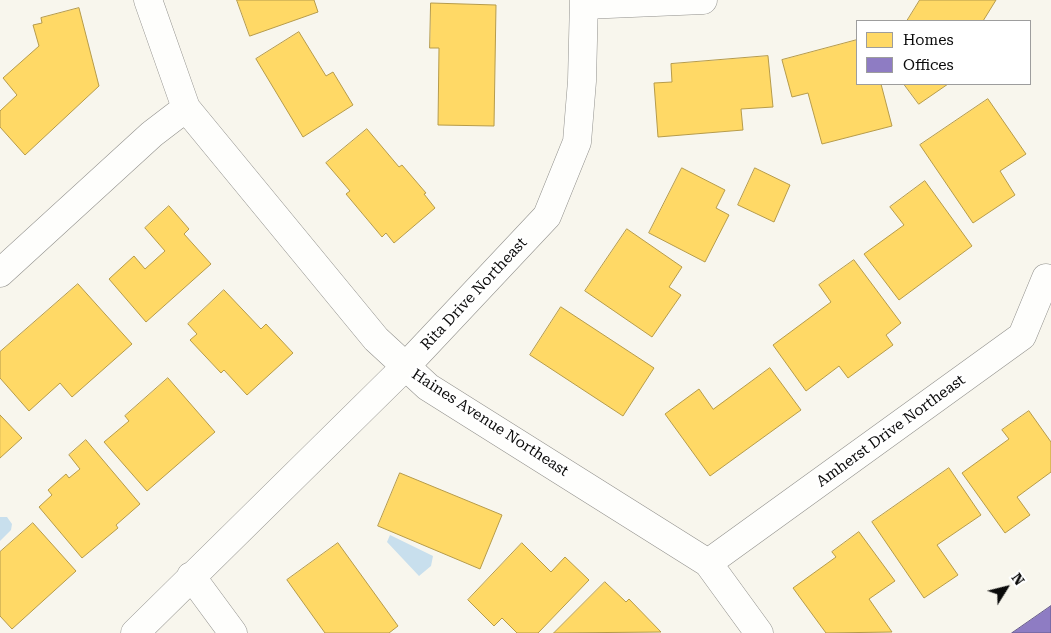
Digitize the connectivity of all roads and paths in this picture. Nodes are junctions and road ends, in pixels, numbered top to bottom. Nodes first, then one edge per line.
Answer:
1 (148, 0) edge
2 (703, 0) edge
3 (584, 2) edge
4 (186, 108) junction
5 (0, 274) edge
6 (1046, 278) dead end
7 (404, 367) junction
8 (708, 563) junction
9 (191, 576) junction
10 (135, 633) edge
11 (233, 633) edge
12 (759, 633) edge

1 - 4 street, Haines Avenue Northeast
2 - 3 street
3 - 7 street, Rita Drive Northeast
4 - 5 street
4 - 7 street, Haines Avenue Northeast
6 - 8 street, Amherst Drive Northeast
7 - 8 street, Haines Avenue Northeast
7 - 9 street, Rita Drive Northeast
8 - 12 street, Haines Avenue Northeast
9 - 10 street, Rita Drive Northeast
9 - 11 street

